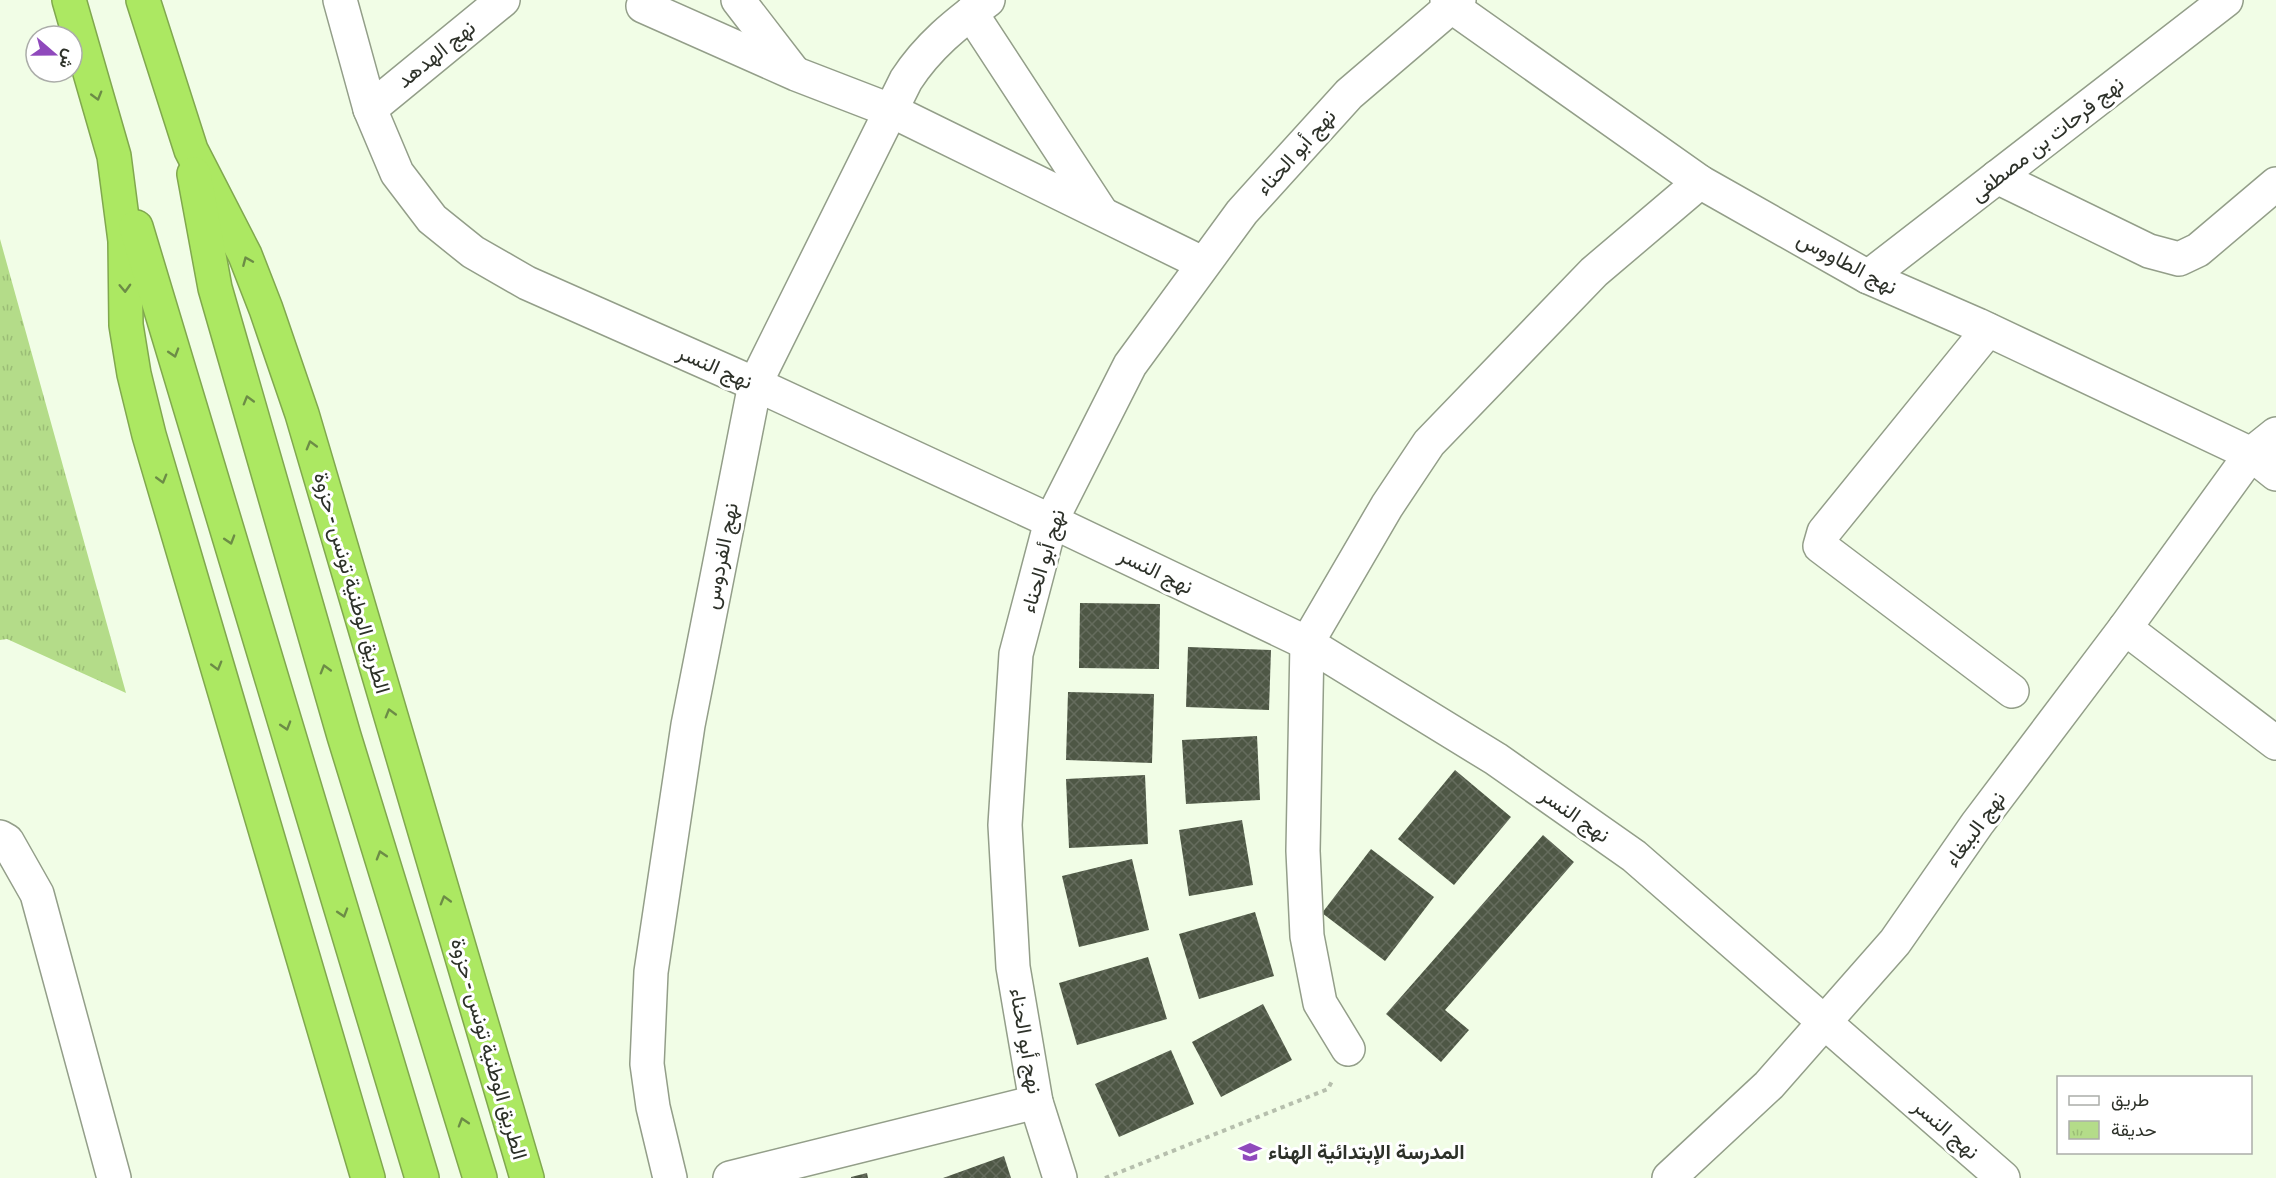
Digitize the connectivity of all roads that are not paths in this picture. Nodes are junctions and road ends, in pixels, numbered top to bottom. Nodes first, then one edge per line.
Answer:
1 (69, 0) edge
2 (142, 0) edge
3 (340, 0) edge
4 (503, 0) edge
5 (738, 0) edge
6 (2226, 0) edge
7 (1452, 2) edge
8 (643, 6) dead end
9 (980, 6) edge
10 (796, 74) junction
11 (370, 109) junction
12 (892, 111) junction
13 (191, 150) junction
14 (114, 156) junction
15 (1997, 177) junction
16 (1700, 182) junction
17 (2276, 184) edge
18 (1101, 213) junction
19 (1202, 263) junction
20 (1868, 277) junction
21 (1988, 330) junction
22 (755, 384) junction
23 (2268, 454) edge
24 (1051, 521) junction
25 (2125, 628) junction
26 (1307, 643) junction
27 (2012, 691) dead end
28 (2276, 743) edge
29 (0, 837) edge
30 (1823, 1023) junction
31 (1348, 1049) road end
32 (1036, 1102) junction
33 (114, 1178) edge
34 (368, 1178) edge
35 (423, 1178) edge
36 (480, 1178) edge
37 (526, 1178) edge
38 (670, 1178) edge
39 (730, 1178) edge
40 (1060, 1178) edge
41 (1669, 1178) edge
42 (2003, 1178) edge

1 -> 14 highway
2 - 13 highway, الطريق الوطنية تونس - حزوة
3 - 11 street, نهج النسر
4 - 11 street, نهج الهدهد
5 - 10 street
6 - 15 street, نهج فرحات بن مصطفى
7 - 16 street, نهج الطاووس
7 - 19 street, نهج أبو الحناء
8 - 10 street
9 - 12 street, نهج الفردوس
9 - 18 street
10 - 12 street
11 - 22 street, نهج النسر
12 - 18 street
12 - 22 street, نهج الفردوس
36 -> 13 highway
37 -> 13 highway, الطريق الوطنية تونس - حزوة
14 -> 34 highway
14 -> 35 highway
15 - 17 street
15 - 20 street, نهج فرحات بن مصطفى
16 - 20 street, نهج الطاووس
16 - 26 street
18 - 19 street
19 - 24 street, نهج أبو الحناء
20 - 21 street, نهج الطاووس
21 - 23 street, نهج الطاووس
21 - 27 street
22 - 24 street, نهج النسر
22 - 38 street, نهج الفردوس
23 - 25 street, نهج الببغاء
24 - 26 street, نهج النسر
24 - 32 street, نهج أبو الحناء
25 - 28 street
25 - 30 street, نهج الببغاء
26 - 30 street, نهج النسر
26 - 31 street
29 - 33 street
30 - 41 street, نهج الببغاء
30 - 42 street, نهج النسر
32 - 39 street
32 - 40 street, نهج أبو الحناء

